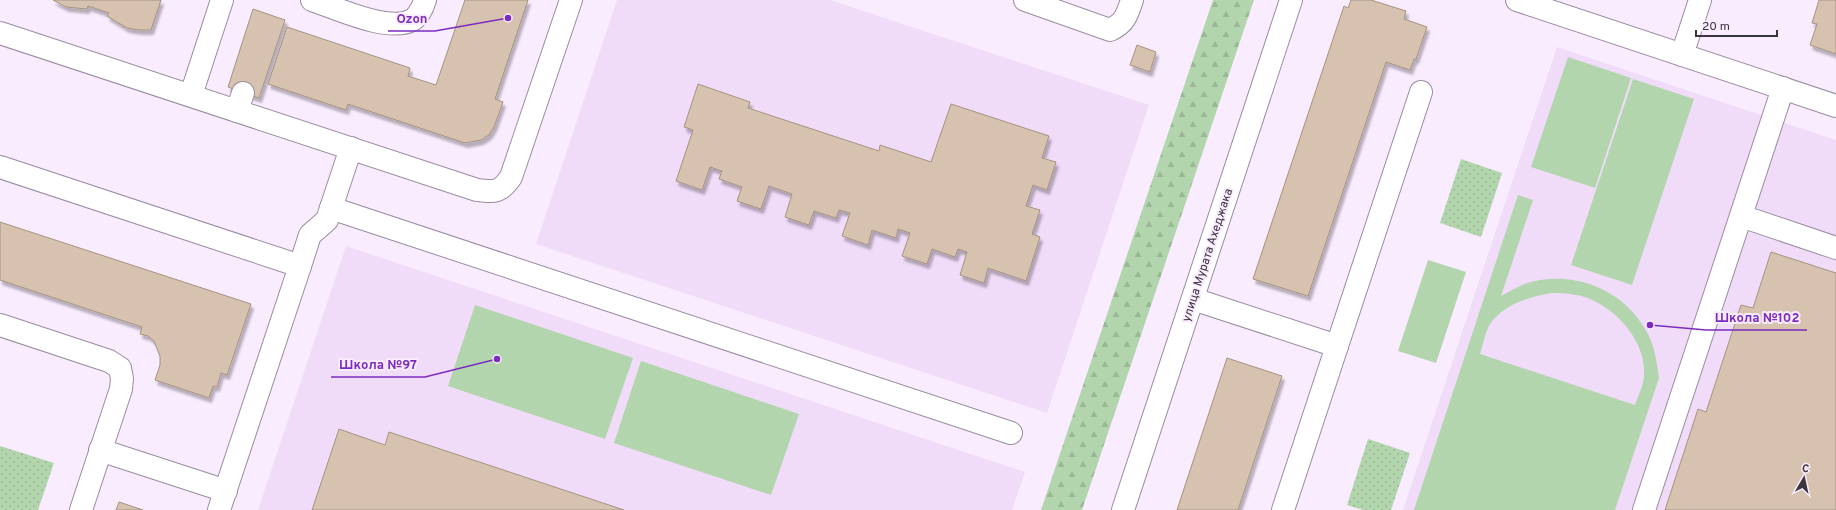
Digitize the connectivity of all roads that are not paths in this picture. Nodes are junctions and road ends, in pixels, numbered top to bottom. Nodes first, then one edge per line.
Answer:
1 (222, 0) edge
2 (312, 0) edge
3 (425, 0) edge
4 (571, 0) edge
5 (1024, 0) edge
6 (1132, 0) edge
7 (1291, 0) edge
8 (1517, 0) edge
9 (1700, 0) edge
10 (1547, 5) edge
11 (0, 32) edge
12 (1682, 55) junction
13 (1783, 88) junction
14 (1421, 92) dead end
15 (191, 95) junction
16 (1836, 106) edge
17 (351, 148) junction
18 (0, 167) edge
19 (331, 208) junction
20 (1741, 216) junction
21 (1836, 248) edge
22 (300, 266) junction
23 (1193, 299) junction
24 (0, 325) edge
25 (1337, 346) junction
26 (1011, 433) dead end
27 (100, 450) junction
28 (222, 501) edge
29 (80, 510) edge
30 (1123, 510) edge
31 (1283, 510) edge
32 (1644, 510) edge

1 - 15 street
2 - 3 street
4 - 17 street
5 - 6 street
7 - 23 street, улица Мурата Ахеджака
8 - 10 street
9 - 12 street
10 - 12 street
11 - 15 street
12 - 13 street
13 - 16 street
13 - 20 street
14 - 25 street
15 - 17 street
17 - 19 street
18 - 22 street
19 - 22 street
19 - 26 street
20 - 21 street
20 - 32 street
22 - 28 street
23 - 25 street
23 - 30 street, улица Мурата Ахеджака
24 - 27 street
25 - 31 street
27 - 28 street
27 - 29 street

